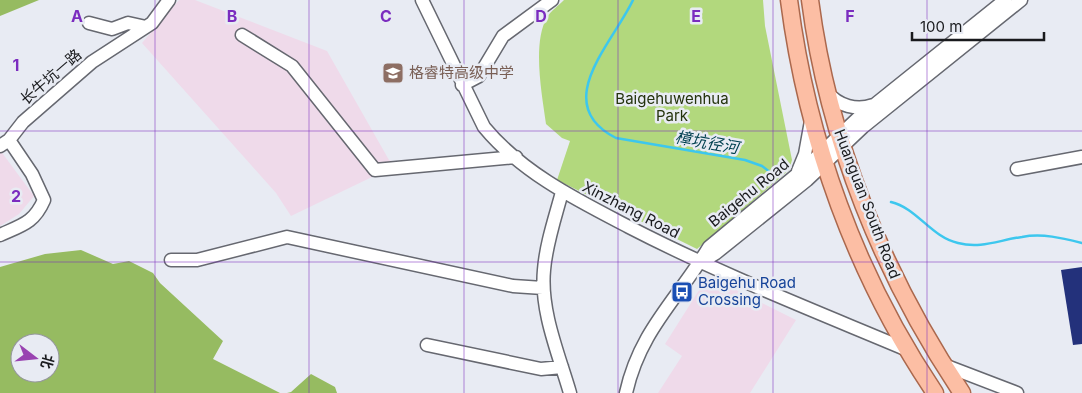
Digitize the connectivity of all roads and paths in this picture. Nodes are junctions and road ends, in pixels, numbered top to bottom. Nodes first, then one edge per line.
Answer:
1 (169, 0) edge
2 (422, 0) edge
3 (552, 0) edge
4 (790, 0) edge
5 (810, 0) edge
6 (1005, 0) edge
7 (1021, 0) edge
8 (89, 23) dead end
9 (146, 27) junction
10 (242, 34) dead end
11 (462, 85) junction
12 (827, 92) junction
13 (873, 105) junction
14 (811, 118) junction
15 (842, 140) junction
16 (4, 143) edge
17 (516, 157) junction
18 (1082, 157) edge
19 (823, 158) junction
20 (1017, 169) dead end
21 (793, 178) junction
22 (562, 192) junction
23 (0, 235) edge
24 (171, 260) dead end
25 (701, 262) junction
26 (544, 288) junction
27 (427, 345) dead end
28 (910, 351) junction
29 (944, 365) junction
30 (562, 367) junction
31 (570, 393) edge
32 (626, 393) edge
33 (936, 393) edge
34 (962, 393) edge
35 (1017, 393) edge

1 - 9 street, 长牛坑一路
2 - 11 street, Xinzhang Road
3 - 11 street
4 - 14 main road, Huanguan South Road
5 - 12 main road, Huanguan South Road
6 - 13 street
7 - 15 street
8 - 9 street
9 - 16 street, 长牛坑一路
10 - 17 street
11 - 17 street, Xinzhang Road
12 - 13 street
12 - 15 main road, Huanguan South Road
13 - 15 street
14 - 19 main road, Huanguan South Road
14 - 21 street
15 - 19 street
15 - 29 main road, Huanguan South Road
16 - 23 street, 长牛坑一路
17 - 22 street, Xinzhang Road
18 - 20 street
19 - 21 street, Baigehu Road
19 - 25 street, Baigehu Road
19 - 28 main road, Huanguan South Road
21 - 25 street, Baigehu Road
22 - 25 street, Xinzhang Road
22 - 26 street
24 - 26 street
25 - 28 street, Xinzhang Road
25 - 32 street, Baigehu Road
26 - 30 street
27 - 30 street
28 - 33 main road, Huanguan South Road
29 - 34 main road, Huanguan South Road
29 - 35 street
30 - 31 street

